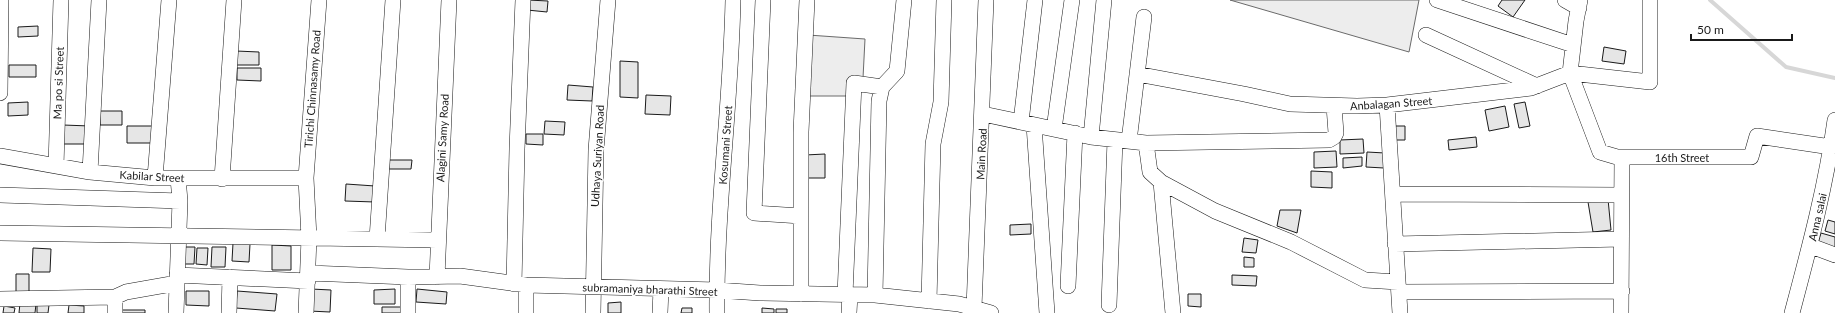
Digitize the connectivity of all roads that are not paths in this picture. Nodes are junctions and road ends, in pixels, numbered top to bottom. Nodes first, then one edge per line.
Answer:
1 (1, 0) edge
2 (61, 0) edge
3 (99, 0) edge
4 (169, 0) edge
5 (234, 0) edge
6 (318, 0) edge
7 (393, 0) edge
8 (449, 0) edge
9 (523, 0) edge
10 (608, 0) edge
11 (732, 0) edge
12 (764, 0) edge
13 (807, 0) edge
14 (904, 0) edge
15 (944, 0) edge
16 (986, 0) edge
17 (1034, 0) edge
18 (1072, 0) edge
19 (1104, 0) edge
20 (1437, 0) edge
21 (1565, 0) edge
22 (1650, 0) edge
23 (1580, 4) edge
24 (1144, 17) dead end
25 (1426, 35) dead end
26 (1573, 45) junction
27 (1570, 73) junction
28 (1137, 74) junction
29 (1537, 86) junction
30 (882, 87) junction
31 (0, 93) edge
32 (1387, 105) junction
33 (1334, 106) junction
34 (982, 114) junction
35 (1835, 120) edge
36 (1028, 124) junction
37 (1054, 129) junction
38 (1075, 133) junction
39 (1091, 137) junction
40 (1122, 140) junction
41 (1833, 141) edge
42 (1146, 143) junction
43 (0, 156) edge
44 (1622, 157) junction
45 (56, 166) junction
46 (90, 172) junction
47 (155, 178) junction
48 (178, 178) junction
49 (306, 178) junction
50 (222, 179) junction
51 (1162, 182) junction
52 (1830, 182) edge
53 (1393, 194) junction
54 (0, 195) edge
55 (1621, 195) junction
56 (180, 201) junction
57 (801, 216) junction
58 (0, 232) edge
59 (178, 236) junction
60 (309, 238) junction
61 (377, 239) junction
62 (1621, 239) junction
63 (437, 240) junction
64 (1395, 244) junction
65 (1810, 246) junction
66 (1835, 255) edge
67 (230, 277) junction
68 (308, 277) junction
69 (436, 277) junction
70 (408, 278) junction
71 (177, 279) junction
72 (520, 284) junction
73 (1068, 286) dead end
74 (592, 287) junction
75 (1399, 287) junction
76 (660, 289) junction
77 (716, 290) junction
78 (1622, 291) junction
79 (801, 294) junction
80 (848, 295) junction
81 (875, 295) junction
82 (115, 297) junction
83 (0, 299) edge
84 (929, 301) junction
85 (1109, 305) dead end
86 (974, 308) junction
87 (115, 313) edge
88 (176, 313) edge
89 (229, 313) edge
90 (306, 313) edge
91 (408, 313) edge
92 (526, 313) edge
93 (593, 313) edge
94 (660, 313) edge
95 (717, 313) edge
96 (850, 313) edge
97 (991, 313) edge
98 (1047, 313) edge
99 (1173, 313) edge
100 (1400, 313) edge
101 (1621, 313) edge
102 (1792, 313) edge

1 - 31 street
2 - 45 street, Ma po si Street
3 - 46 street
4 - 47 street
5 - 50 street
6 - 49 street, Tirichi Chinnasamy Road
7 - 61 street
8 - 63 street, Alagini Samy Road
9 - 72 street
10 - 74 street, Udhaya Suriyan Road
11 - 77 street, Kosumani Street
12 - 57 street
13 - 57 street
14 - 30 street
15 - 84 street
16 - 34 street, Main Road
17 - 36 street
18 - 37 street
19 - 39 street
20 - 26 street
21 - 23 street
22 - 27 street
23 - 26 street
24 - 28 street
25 - 29 street
26 - 27 street
27 - 29 street, Anbalagan Street
27 - 44 street, 16th Street
28 - 33 street, Anbalagan Street
28 - 40 street
29 - 32 street, Anbalagan Street
30 - 80 street
30 - 81 street
32 - 33 street, Anbalagan Street
32 - 53 street
33 - 42 street
34 - 36 street
34 - 86 street, Main Road
35 - 41 street, Anna salai
36 - 37 street
36 - 98 street
37 - 38 street
38 - 39 street
38 - 73 street
39 - 40 street
40 - 42 street
40 - 85 street
41 - 44 street, 16th Street
41 - 52 street, Anna salai
42 - 51 street
43 - 45 street, Kabilar Street
44 - 55 street
45 - 46 street, Kabilar Street
46 - 47 street, Kabilar Street
47 - 48 street, Kabilar Street
48 - 50 street, Kabilar Street
48 - 56 street
49 - 50 street, Kabilar Street
49 - 60 street, Tirichi Chinnasamy Road
51 - 75 street
51 - 99 street
52 - 65 street, Anna salai
53 - 55 street
53 - 64 street
54 - 56 street
55 - 62 street
56 - 59 street
57 - 79 street
58 - 59 street
59 - 60 street
59 - 71 street
60 - 61 street
60 - 68 street, Tirichi Chinnasamy Road
61 - 63 street
62 - 64 street
62 - 78 street
63 - 69 street, Alagini Samy Road
64 - 75 street
65 - 66 street
65 - 102 street, Anna salai
67 - 68 street, subramaniya bharathi Street
67 - 71 street, subramaniya bharathi Street
67 - 89 street
68 - 70 street, subramaniya bharathi Street
68 - 90 street, Tirichi Chinnasamy Road
69 - 70 street, subramaniya bharathi Street
69 - 72 street, subramaniya bharathi Street
70 - 91 street
71 - 82 street, subramaniya bharathi Street
71 - 88 street
72 - 74 street, subramaniya bharathi Street
72 - 92 street
74 - 76 street, subramaniya bharathi Street
74 - 93 street, Udhaya Suriyan Road
75 - 78 street
75 - 100 street
76 - 77 street, subramaniya bharathi Street
76 - 94 street
77 - 79 street, subramaniya bharathi Street
77 - 95 street, Kosumani Street
78 - 101 street
79 - 80 street, subramaniya bharathi Street
80 - 81 street, subramaniya bharathi Street
80 - 96 street
81 - 84 street, subramaniya bharathi Street
82 - 83 street, subramaniya bharathi Street
82 - 87 street
84 - 86 street, subramaniya bharathi Street
86 - 97 street, subramaniya bharathi Street

